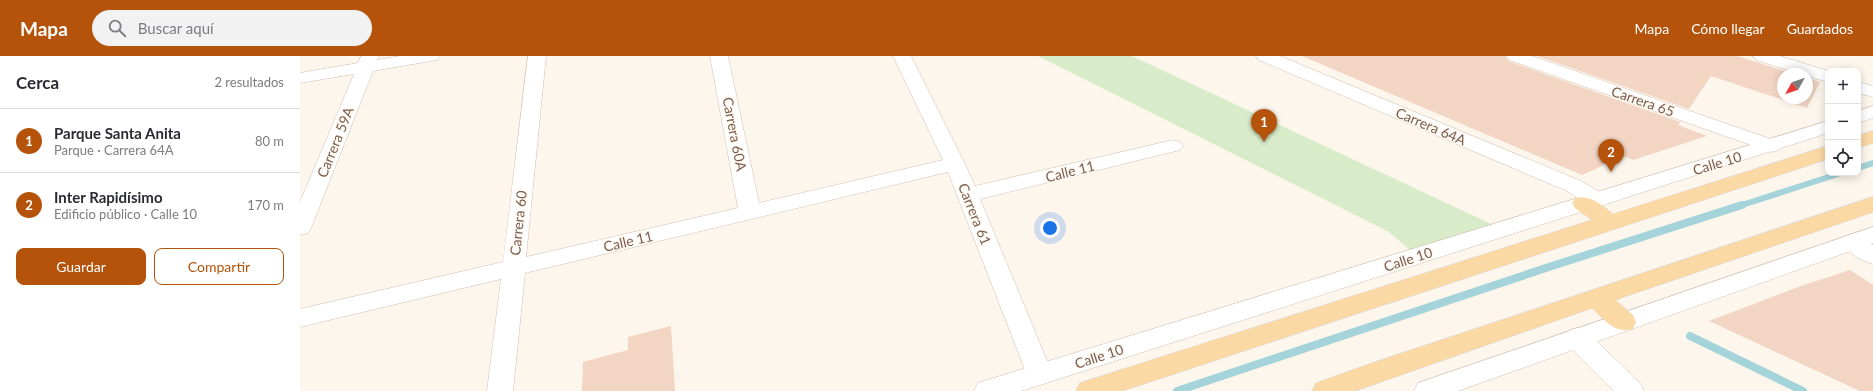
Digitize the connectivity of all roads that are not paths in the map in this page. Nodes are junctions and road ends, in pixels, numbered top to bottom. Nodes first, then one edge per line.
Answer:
1 (431, 56) edge
2 (537, 56) edge
3 (719, 56) edge
4 (902, 56) edge
5 (1265, 56) edge
6 (1514, 56) edge
7 (1762, 56) edge
8 (368, 61) edge
9 (1825, 76) edge
10 (300, 78) edge
11 (1861, 88) edge
12 (1873, 92) edge
13 (1873, 112) edge
14 (1861, 116) edge
15 (1825, 128) edge
16 (1873, 137) edge
17 (1861, 141) edge
18 (1173, 146) dead end
19 (1772, 146) junction
20 (1825, 153) edge
21 (955, 164) junction
22 (967, 196) junction
23 (1589, 201) junction
24 (1873, 204) edge
25 (750, 212) junction
26 (1611, 223) junction
27 (300, 228) edge
28 (1862, 238) edge
29 (1873, 256) edge
30 (513, 268) junction
31 (1597, 298) junction
32 (300, 318) edge
33 (1624, 322) junction
34 (1577, 338) junction
35 (1040, 375) junction
36 (500, 391) edge
37 (987, 391) edge
38 (1089, 391) edge
39 (1325, 391) edge
40 (1427, 391) edge
41 (1631, 391) edge

1 - 8 street
2 - 30 street, Carrera 60
3 - 25 street, Carrera 60A
4 - 21 street, Carrera 61
5 - 23 street, Carrera 64A
6 - 19 street, Carrera 65
7 - 9 street
8 - 10 street
8 - 27 street, Carrera 59A
11 - 12 street
13 - 14 street
15 - 19 street, Calle 10
16 - 17 main road
18 - 22 street, Calle 11
19 - 23 street, Calle 10
20 - 26 main road, Calle 10
21 - 22 street, Carrera 61
21 - 25 street, Calle 11
22 - 35 street, Carrera 61
23 - 26 main road
23 - 35 street, Calle 10
24 - 31 main road
25 - 30 street, Calle 11
26 - 38 main road, Calle 10
28 - 29 street
28 - 33 street
30 - 32 street, Calle 11
30 - 36 street, Carrera 60
31 - 33 main road
31 - 39 main road
33 - 34 street
34 - 40 street
34 - 41 street
35 - 37 street, Calle 10

